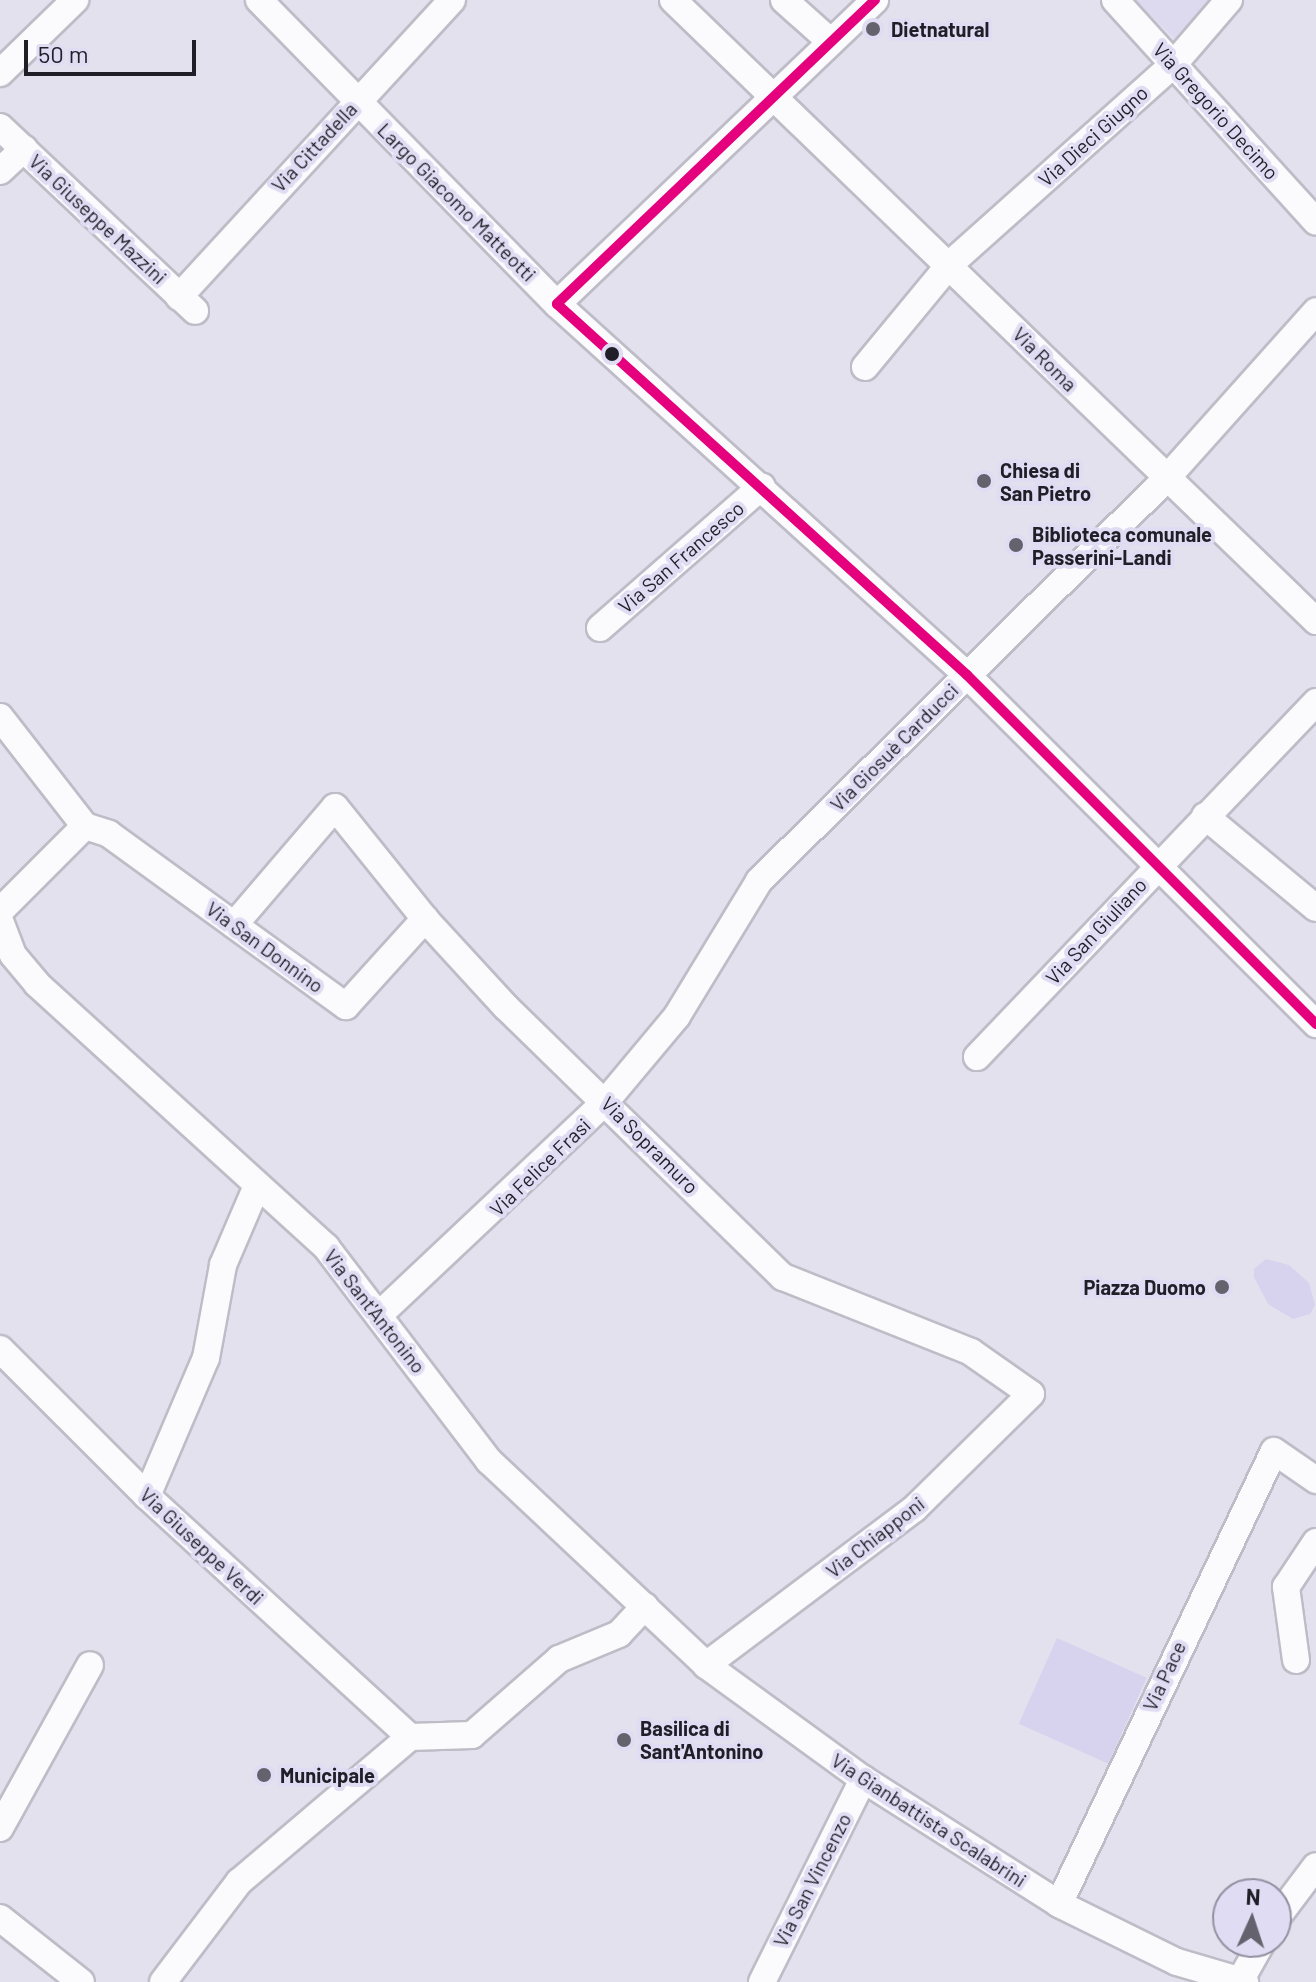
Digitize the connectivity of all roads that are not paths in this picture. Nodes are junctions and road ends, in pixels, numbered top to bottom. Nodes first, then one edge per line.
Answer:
1 (75, 0) edge
2 (259, 0) edge
3 (452, 0) edge
4 (673, 0) edge
5 (784, 0) edge
6 (875, 0) edge
7 (1115, 0) edge
8 (1229, 0) edge
9 (831, 42) junction
10 (1173, 65) junction
11 (0, 73) edge
12 (774, 98) junction
13 (356, 101) junction
14 (0, 127) edge
15 (24, 149) junction
16 (0, 171) edge
17 (1316, 222) edge
18 (949, 265) junction
19 (187, 304) joint
20 (557, 304) junction
21 (1316, 311) edge
22 (865, 367) dead end
23 (1166, 479) junction
24 (762, 486) junction
25 (1316, 621) edge
26 (600, 628) dead end
27 (967, 675) junction
28 (1316, 702) edge
29 (0, 717) edge
30 (1205, 816) junction
31 (85, 826) junction
32 (1160, 863) junction
33 (759, 881) joint
34 (1316, 908) edge
35 (0, 911) edge
36 (425, 919) junction
37 (0, 921) edge
38 (234, 925) junction
39 (1316, 1024) edge
40 (977, 1057) dead end
41 (606, 1101) junction
42 (256, 1188) junction
43 (379, 1315) junction
44 (0, 1349) edge
45 (1031, 1394) joint
46 (1316, 1480) edge
47 (147, 1496) junction
48 (1316, 1542) edge
49 (645, 1606) junction
50 (1296, 1660) dead end
51 (90, 1665) dead end
52 (706, 1665) junction
53 (410, 1737) junction
54 (863, 1779) junction
55 (0, 1828) edge
56 (1316, 1866) edge
57 (1292, 1898) edge
58 (1059, 1904) junction
59 (0, 1918) edge
60 (1254, 1958) edge
61 (1242, 1981) edge
62 (81, 1982) edge
63 (163, 1982) edge
64 (762, 1982) edge

1 - 11 street
2 - 13 street, Largo Giacomo Matteotti
3 - 13 street, Via Cittadella
4 - 12 street, Via Roma
5 - 9 street
6 - 9 street
7 - 10 street, Via Gregorio Decimo
8 - 10 street, Via Dieci Giugno
9 - 12 street
10 - 17 street, Via Gregorio Decimo
10 - 18 street, Via Dieci Giugno
12 - 18 street, Via Roma
12 - 20 street
13 - 19 street, Via Cittadella
13 - 20 street, Largo Giacomo Matteotti
14 - 15 street, Via Giuseppe Mazzini
15 - 16 street
15 - 19 street, Via Giuseppe Mazzini
18 - 22 street, Via Dieci Giugno
18 - 23 street, Via Roma
20 - 24 street, Largo Giacomo Matteotti
21 - 23 street, Via Giosuè Carducci
23 - 25 street, Via Roma
23 - 27 street, Via Giosuè Carducci
24 - 26 street, Via San Francesco
24 - 27 street, Largo Giacomo Matteotti
27 - 32 street, Largo Giacomo Matteotti
27 - 33 street, Via Giosuè Carducci
28 - 30 street, Via San Giuliano
29 - 31 street
30 - 32 street, Via San Giuliano
30 - 34 street
31 - 35 street
31 - 38 street, Via San Donnino
32 - 39 street, Largo Giacomo Matteotti
32 - 40 street, Via San Giuliano
33 - 41 street, Via Felice Frasi
36 - 38 street, Via San Donnino
36 - 38 street, Via Sopramuro
36 - 41 street, Via Sopramuro
37 - 42 street, Via Sant'Antonino
41 - 43 street, Via Felice Frasi
41 - 45 street, Via Sopramuro
42 - 43 street, Via Sant'Antonino
42 - 47 street
43 - 49 street, Via Sant'Antonino
44 - 47 street, Via Giuseppe Verdi
45 - 52 street, Via Chiapponi
46 - 58 street, Via Pace
47 - 53 street, Via Giuseppe Verdi
48 - 50 street
49 - 52 street, Via Gianbattista Scalabrini
49 - 53 street
51 - 55 street
52 - 54 street, Via Gianbattista Scalabrini
53 - 63 street
54 - 58 street, Via Gianbattista Scalabrini
54 - 64 street, Via San Vincenzo
56 - 57 street
58 - 61 street, Via Gianbattista Scalabrini
59 - 62 street
60 - 61 street

